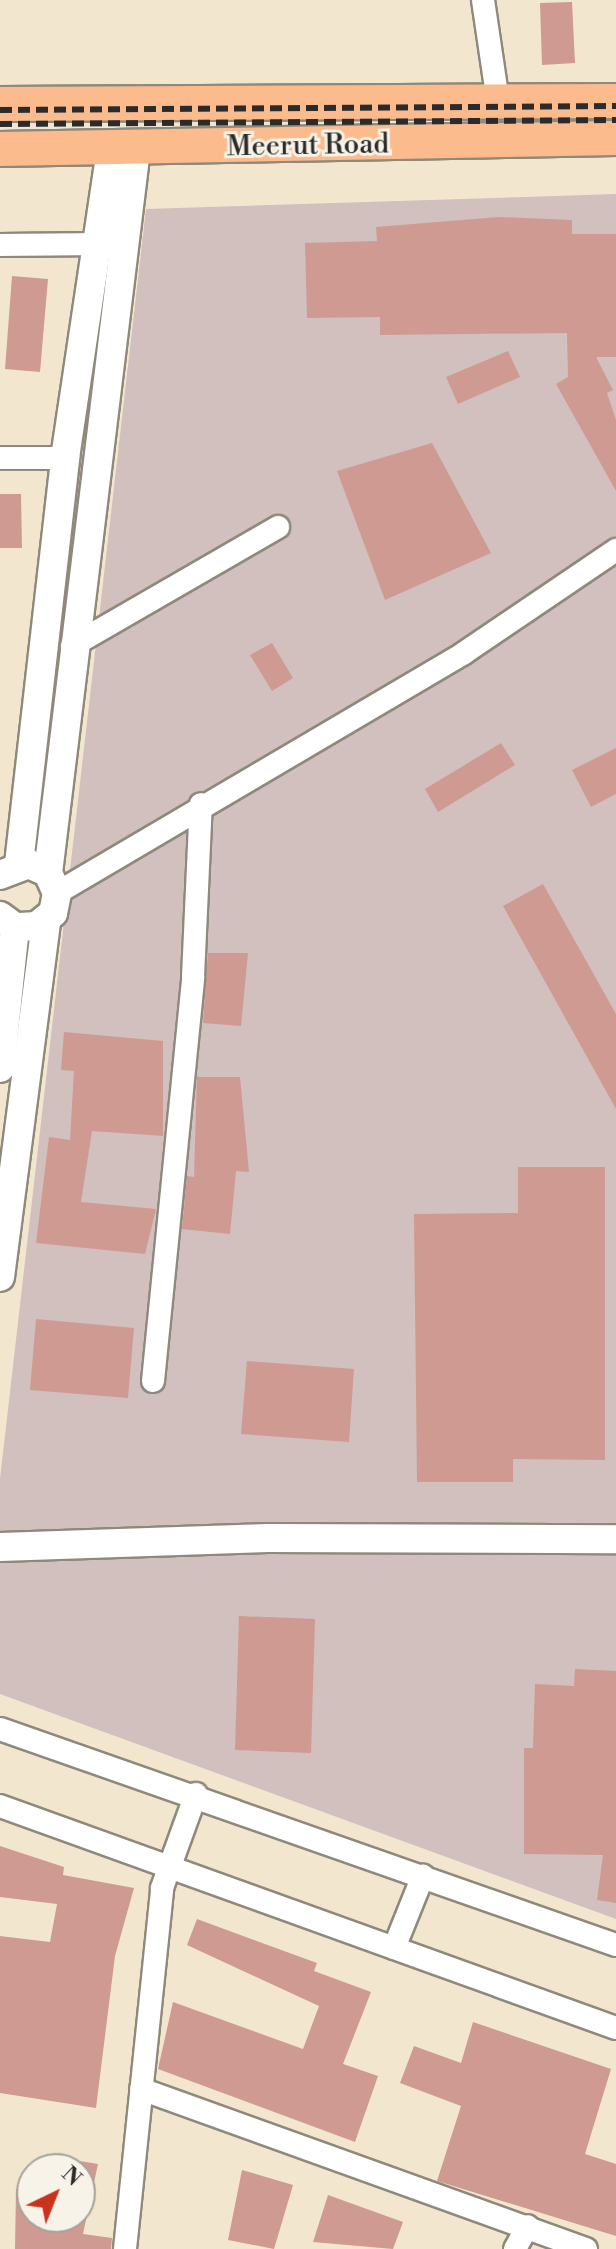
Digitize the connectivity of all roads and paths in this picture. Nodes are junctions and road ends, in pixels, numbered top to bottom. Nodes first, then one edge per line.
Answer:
1 (483, 0) edge
2 (616, 101) edge
3 (498, 102) junction
4 (0, 104) edge
5 (129, 106) junction
6 (616, 138) edge
7 (0, 149) edge
8 (124, 149) junction
9 (113, 215) junction
10 (94, 244) junction
11 (0, 245) edge
12 (0, 458) edge
13 (65, 458) junction
14 (278, 527) dead end
15 (616, 550) edge
16 (72, 646) junction
17 (201, 804) junction
18 (9, 870) edge
19 (53, 883) junction
20 (8, 921) edge
21 (46, 921) junction
22 (0, 1068) edge
23 (0, 1277) edge
24 (153, 1381) dead end
25 (616, 1539) edge
26 (0, 1547) edge
27 (0, 1729) edge
28 (196, 1794) junction
29 (0, 1806) edge
30 (169, 1865) junction
31 (423, 1876) junction
32 (616, 1945) edge
33 (394, 1948) junction
34 (616, 2028) edge
35 (141, 2089) junction
36 (528, 2226) junction
37 (125, 2249) edge
38 (515, 2249) edge
39 (586, 2249) edge

1 - 3 street
2 - 3 main road, Meerut Road
3 - 5 main road, Meerut Road
4 - 5 main road, Meerut Road
5 - 8 main road
6 - 8 main road, Meerut Road
7 - 8 main road, Meerut Road
8 - 9 street
9 - 10 street
9 - 16 street
10 - 11 street
10 - 13 street
12 - 13 street
13 - 18 street
14 - 16 street
15 - 17 street
16 - 19 street
17 - 19 street
17 - 24 street
18 - 19 street
19 - 21 street
20 - 21 street
20 - 22 street
21 - 23 street
25 - 26 street
27 - 28 street
28 - 30 street
28 - 31 street
29 - 30 street
30 - 33 street
30 - 35 street
31 - 32 street
31 - 33 street
33 - 34 street
35 - 36 street
35 - 37 street
36 - 38 street
36 - 39 street

